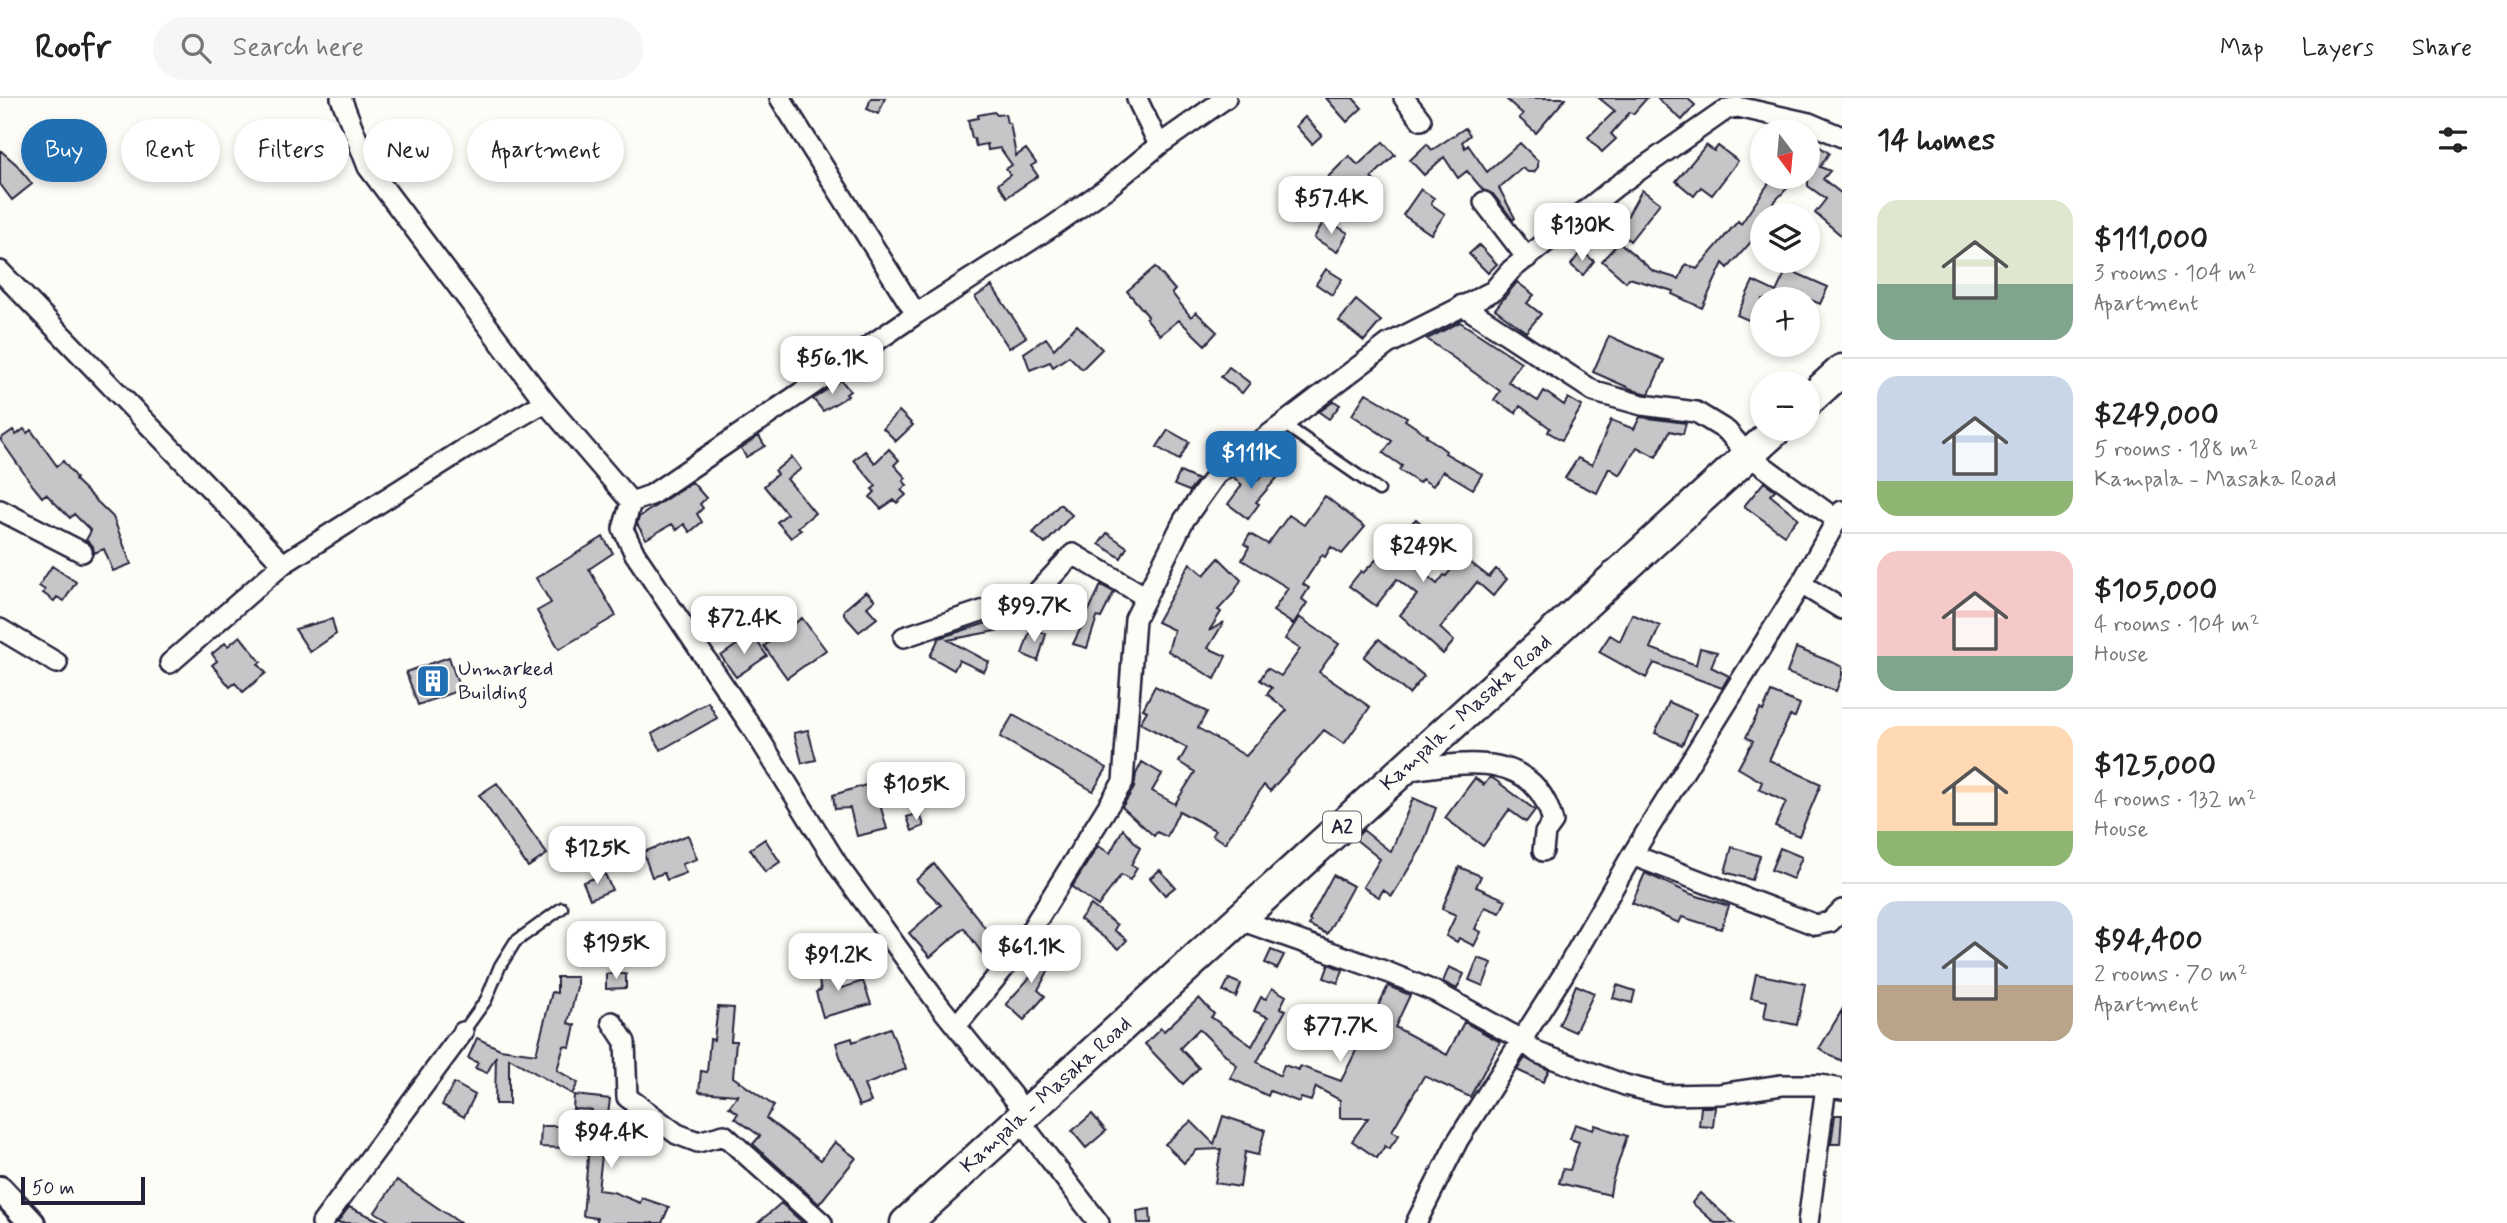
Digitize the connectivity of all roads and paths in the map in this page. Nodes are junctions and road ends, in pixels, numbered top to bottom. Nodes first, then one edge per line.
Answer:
1 (341, 98) edge
2 (780, 98) edge
3 (1133, 98) edge
4 (1226, 98) edge
5 (1404, 98) edge
6 (1736, 102) edge
7 (1421, 120) dead end
8 (1842, 137) edge
9 (1159, 145) junction
10 (1484, 202) dead end
11 (1527, 258) junction
12 (0, 271) edge
13 (1462, 305) junction
14 (916, 314) junction
15 (1842, 370) edge
16 (1820, 390) edge
17 (545, 402) junction
18 (1285, 425) junction
19 (1764, 441) edge
20 (1748, 455) junction
21 (1379, 490) dead end
22 (631, 502) junction
23 (0, 510) edge
24 (1839, 515) edge
25 (82, 552) dead end
26 (283, 564) junction
27 (1801, 584) junction
28 (1146, 597) junction
29 (1842, 609) edge
30 (0, 629) edge
31 (904, 637) dead end
32 (57, 663) dead end
33 (170, 663) dead end
34 (1403, 771) junction
35 (1542, 850) dead end
36 (1632, 855) junction
37 (562, 908) dead end
38 (1842, 910) edge
39 (1240, 920) junction
40 (612, 1021) dead end
41 (957, 1025) junction
42 (463, 1032) joint
43 (1520, 1039) junction
44 (1834, 1087) edge
45 (1022, 1115) junction
46 (0, 1189) edge
47 (32, 1223) edge
48 (322, 1223) edge
49 (822, 1223) edge
50 (906, 1223) edge
51 (1099, 1223) edge
52 (1416, 1223) edge
53 (1808, 1223) edge

1 - 17 street
2 - 14 street
3 - 9 street
4 - 9 street
5 - 7 street
6 - 8 street
6 - 11 street
9 - 14 street
10 - 11 street
11 - 13 street
12 - 26 street
13 - 18 street
13 - 20 street
14 - 22 street
15 - 16 main road
17 - 22 street
17 - 26 street
18 - 21 lane
18 - 28 street
19 - 20 main road, Kampala - Masaka Road / A2
20 - 24 street
20 - 34 main road, Kampala - Masaka Road / A2
22 - 41 street
23 - 25 street
24 - 27 street
26 - 33 street
27 - 29 street
27 - 36 street
28 - 31 street
28 - 41 street
30 - 32 street
34 - 35 street
34 - 39 main road, Kampala - Masaka Road / A2
36 - 38 street
36 - 43 street
37 - 42 lane
39 - 43 street
39 - 45 main road, Kampala - Masaka Road / A2
40 - 49 street
41 - 45 street
42 - 48 street
43 - 44 street
43 - 52 street
44 - 53 street
45 - 50 main road, Kampala - Masaka Road / A2
45 - 51 street
46 - 47 street

